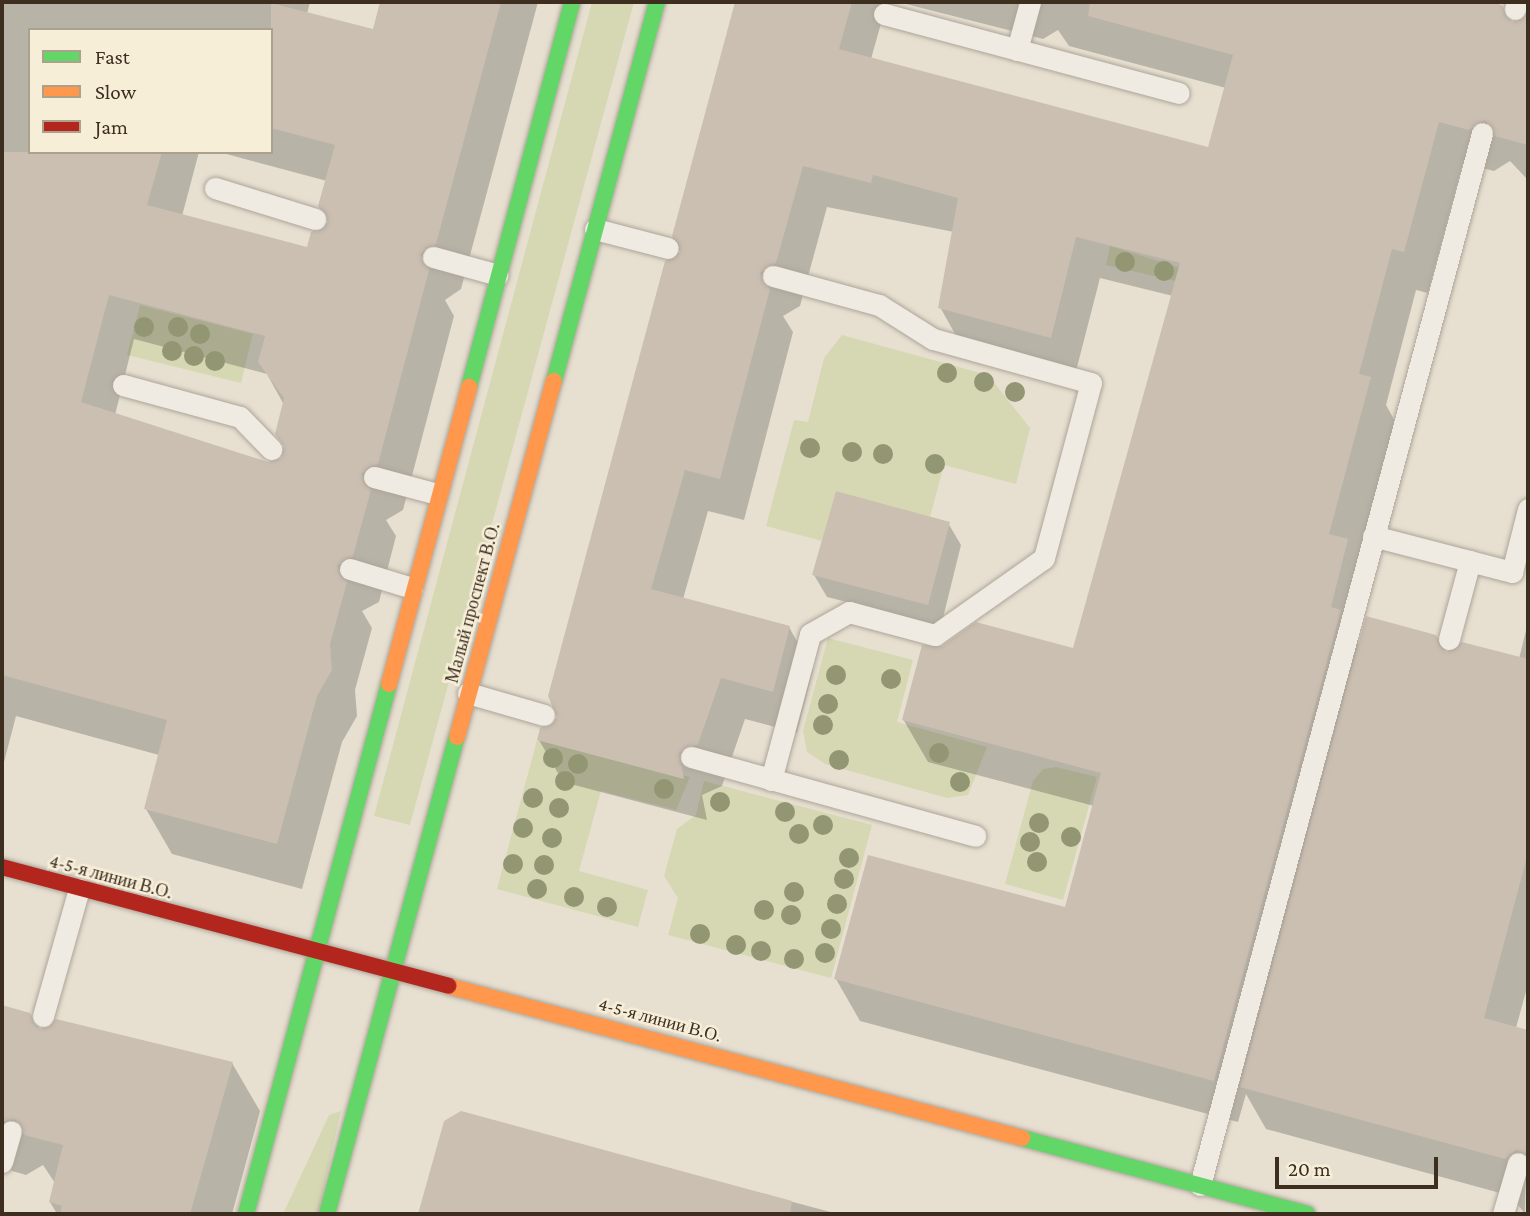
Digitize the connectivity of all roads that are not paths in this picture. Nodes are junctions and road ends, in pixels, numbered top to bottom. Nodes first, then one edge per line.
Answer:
1 (572, 2) edge
2 (657, 2) edge
3 (1030, 2) edge
4 (884, 14) dead end
5 (1017, 50) junction
6 (1179, 93) dead end
7 (1482, 133) dead end
8 (215, 188) dead end
9 (315, 219) dead end
10 (595, 229) junction
11 (668, 248) dead end
12 (433, 257) dead end
13 (498, 275) junction
14 (773, 276) dead end
15 (123, 385) dead end
16 (271, 449) dead end
17 (374, 477) dead end
18 (437, 494) junction
19 (1528, 509) edge
20 (1525, 535) edge
21 (1373, 536) junction
22 (1470, 561) junction
23 (350, 569) dead end
24 (412, 588) junction
25 (1449, 639) dead end
26 (468, 693) junction
27 (544, 715) dead end
28 (691, 757) dead end
29 (771, 779) junction
30 (975, 836) dead end
31 (2, 867) edge
32 (79, 889) junction
33 (314, 951) junction
34 (392, 968) junction
35 (43, 1016) dead end
36 (11, 1131) dead end
37 (2, 1162) edge
38 (1518, 1163) dead end
39 (1199, 1185) junction
40 (246, 1214) edge
41 (327, 1214) edge
42 (1307, 1214) edge
43 (1503, 1214) edge

1 - 13 main road
2 - 10 main road, Малый проспект В.О.
3 - 5 lane
4 - 5 lane
5 - 6 lane
7 - 21 lane
8 - 9 lane
10 - 11 lane
10 - 26 main road, Малый проспект В.О.
12 - 13 lane
13 - 18 main road
14 - 29 lane
15 - 16 lane
17 - 18 lane
18 - 24 main road
19 - 20 lane
20 - 22 lane
21 - 22 lane
21 - 39 lane
22 - 25 lane
23 - 24 lane
24 - 33 main road
26 - 27 lane
26 - 34 main road, Малый проспект В.О.
28 - 29 lane
29 - 30 lane
31 - 32 main road, 4-5-я линии В.О.
32 - 33 main road, 4-5-я линии В.О.
32 - 35 lane
33 - 34 main road, 4-5-я линии В.О.
33 - 40 main road
34 - 39 main road, 4-5-я линии В.О.
34 - 41 main road, Малый проспект В.О.
36 - 37 lane
38 - 43 lane
39 - 42 main road, 4-5-я линии В.О.

